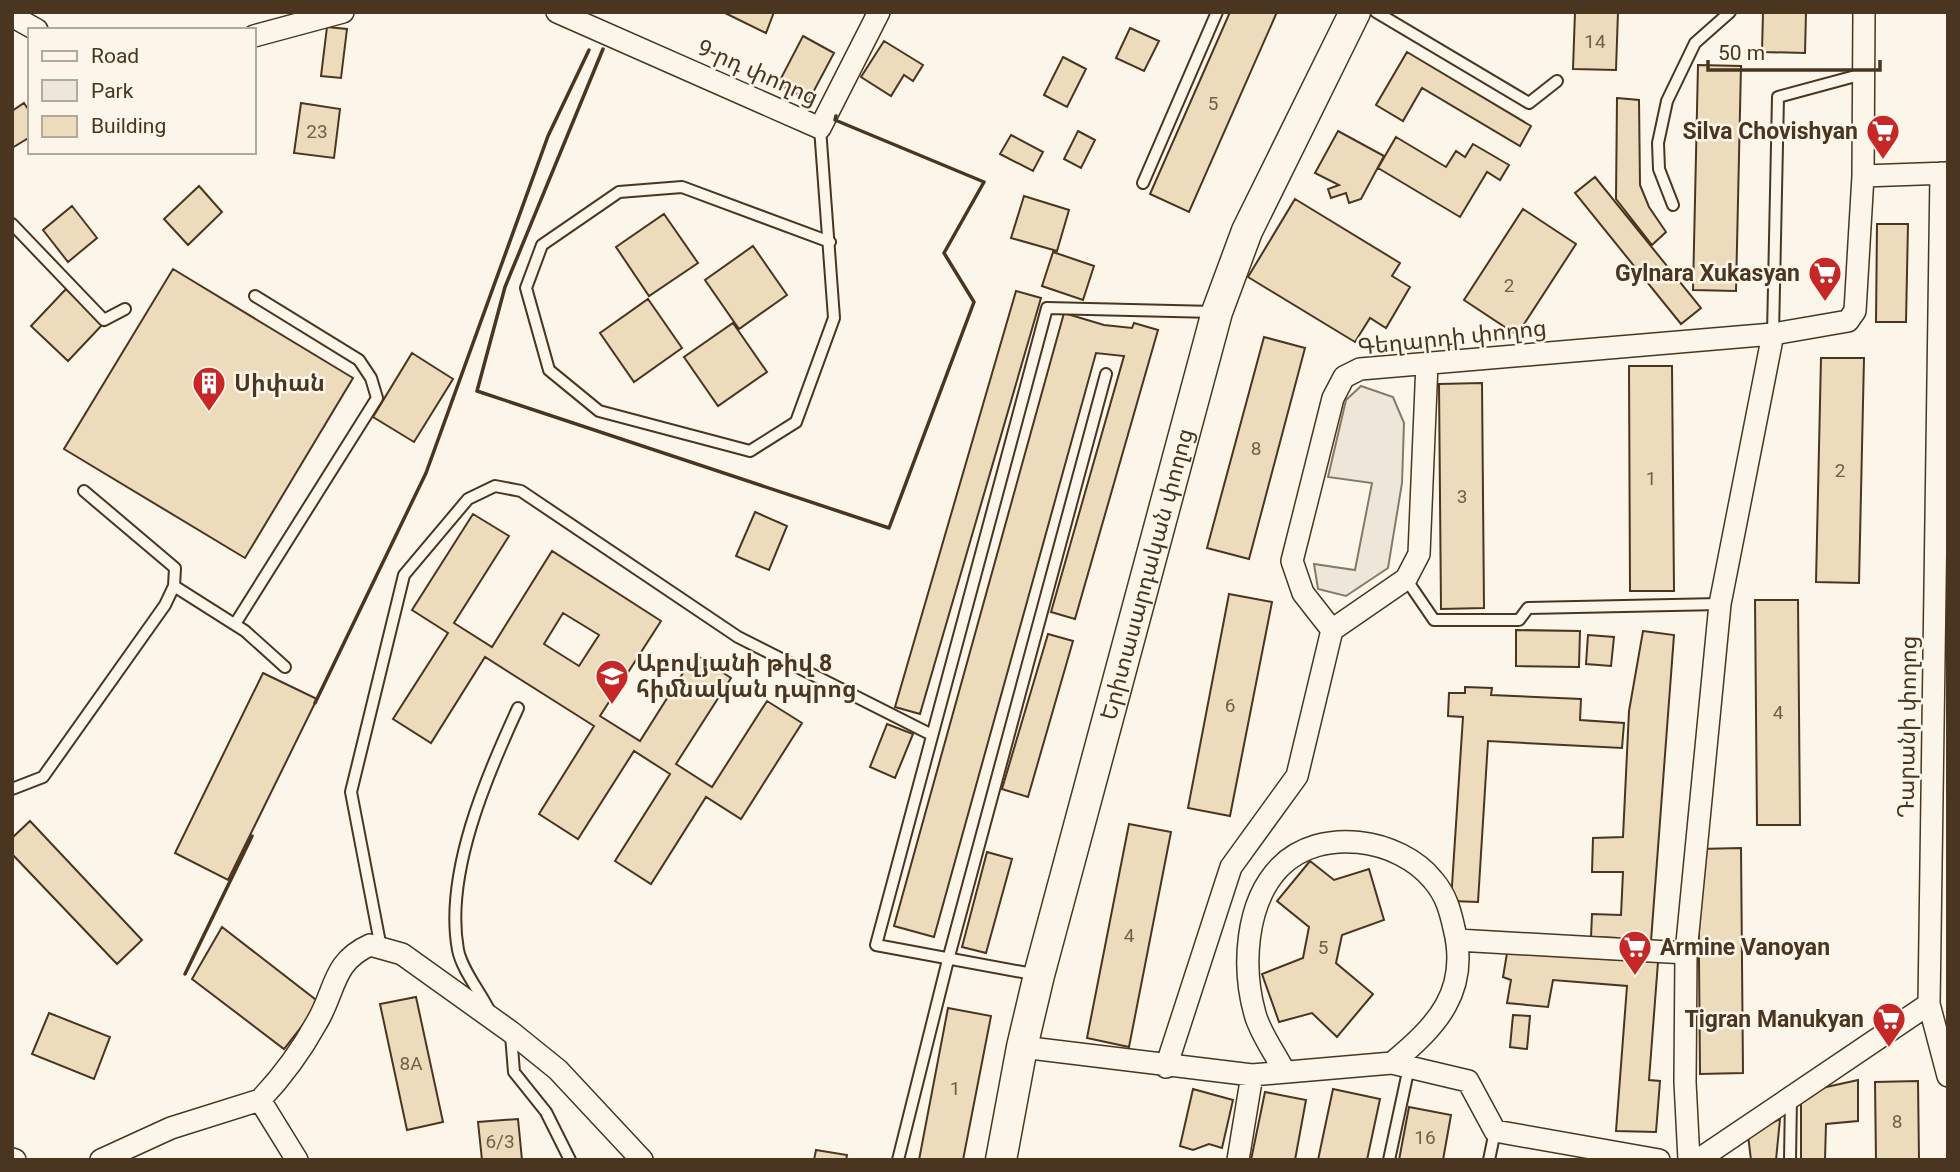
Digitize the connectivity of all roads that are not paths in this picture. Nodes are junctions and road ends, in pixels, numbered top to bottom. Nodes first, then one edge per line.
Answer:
1 (344, 12) edge
2 (557, 12) edge
3 (878, 12) edge
4 (1217, 12) edge
5 (1355, 12) edge
6 (1376, 12) edge
7 (1730, 12) edge
8 (1864, 12) edge
9 (12, 16) edge
10 (33, 28) edge
11 (256, 35) edge
12 (1863, 74) junction
13 (1557, 81) dead end
14 (820, 128) junction
15 (1944, 173) edge
16 (1863, 176) junction
17 (1143, 183) dead end
18 (1673, 205) dead end
19 (12, 224) edge
20 (830, 242) junction
21 (255, 296) dead end
22 (125, 309) dead end
23 (1217, 312) junction
24 (1773, 334) junction
25 (1427, 363) junction
26 (1106, 374) dead end
27 (85, 491) dead end
28 (1406, 579) junction
29 (174, 586) junction
30 (1720, 604) junction
31 (235, 624) junction
32 (1332, 630) junction
33 (285, 667) dead end
34 (518, 708) dead end
35 (932, 735) junction
36 (12, 789) edge
37 (1457, 940) junction
38 (381, 948) junction
39 (1686, 953) junction
40 (948, 960) junction
41 (1039, 975) junction
42 (1929, 1004) junction
43 (503, 1025) junction
44 (1022, 1047) junction
45 (1401, 1065) junction
46 (1166, 1067) junction
47 (1284, 1071) junction
48 (1252, 1075) junction
49 (1948, 1076) edge
50 (1791, 1097) junction
51 (260, 1100) junction
52 (1495, 1131) junction
53 (101, 1160) edge
54 (297, 1160) edge
55 (570, 1160) edge
56 (642, 1160) edge
57 (898, 1160) edge
58 (1001, 1160) edge
59 (1238, 1160) edge
60 (1389, 1160) edge
61 (1489, 1160) edge
62 (1659, 1160) edge
63 (1689, 1160) edge
64 (1698, 1160) edge
65 (1790, 1160) edge

1 - 11 street
2 - 14 street, 9-րդ փողոց
3 - 14 street, 9-րդ փողոց
4 - 17 lane
5 - 23 street, Երիտասարդական փողոց
6 - 13 lane
7 - 18 lane
8 - 12 street
9 - 10 street
12 - 16 street
12 - 24 lane
14 - 20 lane
15 - 16 street
15 - 42 street, Դարանի փողոց
16 - 24 street, Գեղարդի փողոց
19 - 22 lane
20 - 20 lane
21 - 31 lane
23 - 35 lane
23 - 41 street, Երիտասարդական փողոց
24 - 25 street, Գեղարդի փողոց
24 - 30 street
25 - 28 street
25 - 32 street, Գեղարդի փողոց
26 - 40 lane
27 - 29 lane
28 - 30 lane
28 - 32 street
29 - 31 lane
29 - 36 lane
30 - 39 street
31 - 33 lane
32 - 46 street
34 - 43 lane
35 - 38 lane
35 - 40 lane
37 - 39 street
37 - 45 street
37 - 47 street
38 - 43 street
38 - 51 street
39 - 63 street
40 - 41 lane
40 - 57 lane
41 - 44 street, Երիտասարդական փողոց
42 - 49 street, Դարանի փողոց
42 - 50 street
43 - 55 lane
43 - 56 street
44 - 46 street
44 - 58 street, Երիտասարդական փողոց
45 - 47 street
45 - 52 street
45 - 60 lane
46 - 48 street
47 - 48 street
48 - 59 street
50 - 64 street
50 - 65 lane
51 - 53 street
51 - 54 street
52 - 61 lane
52 - 62 street

